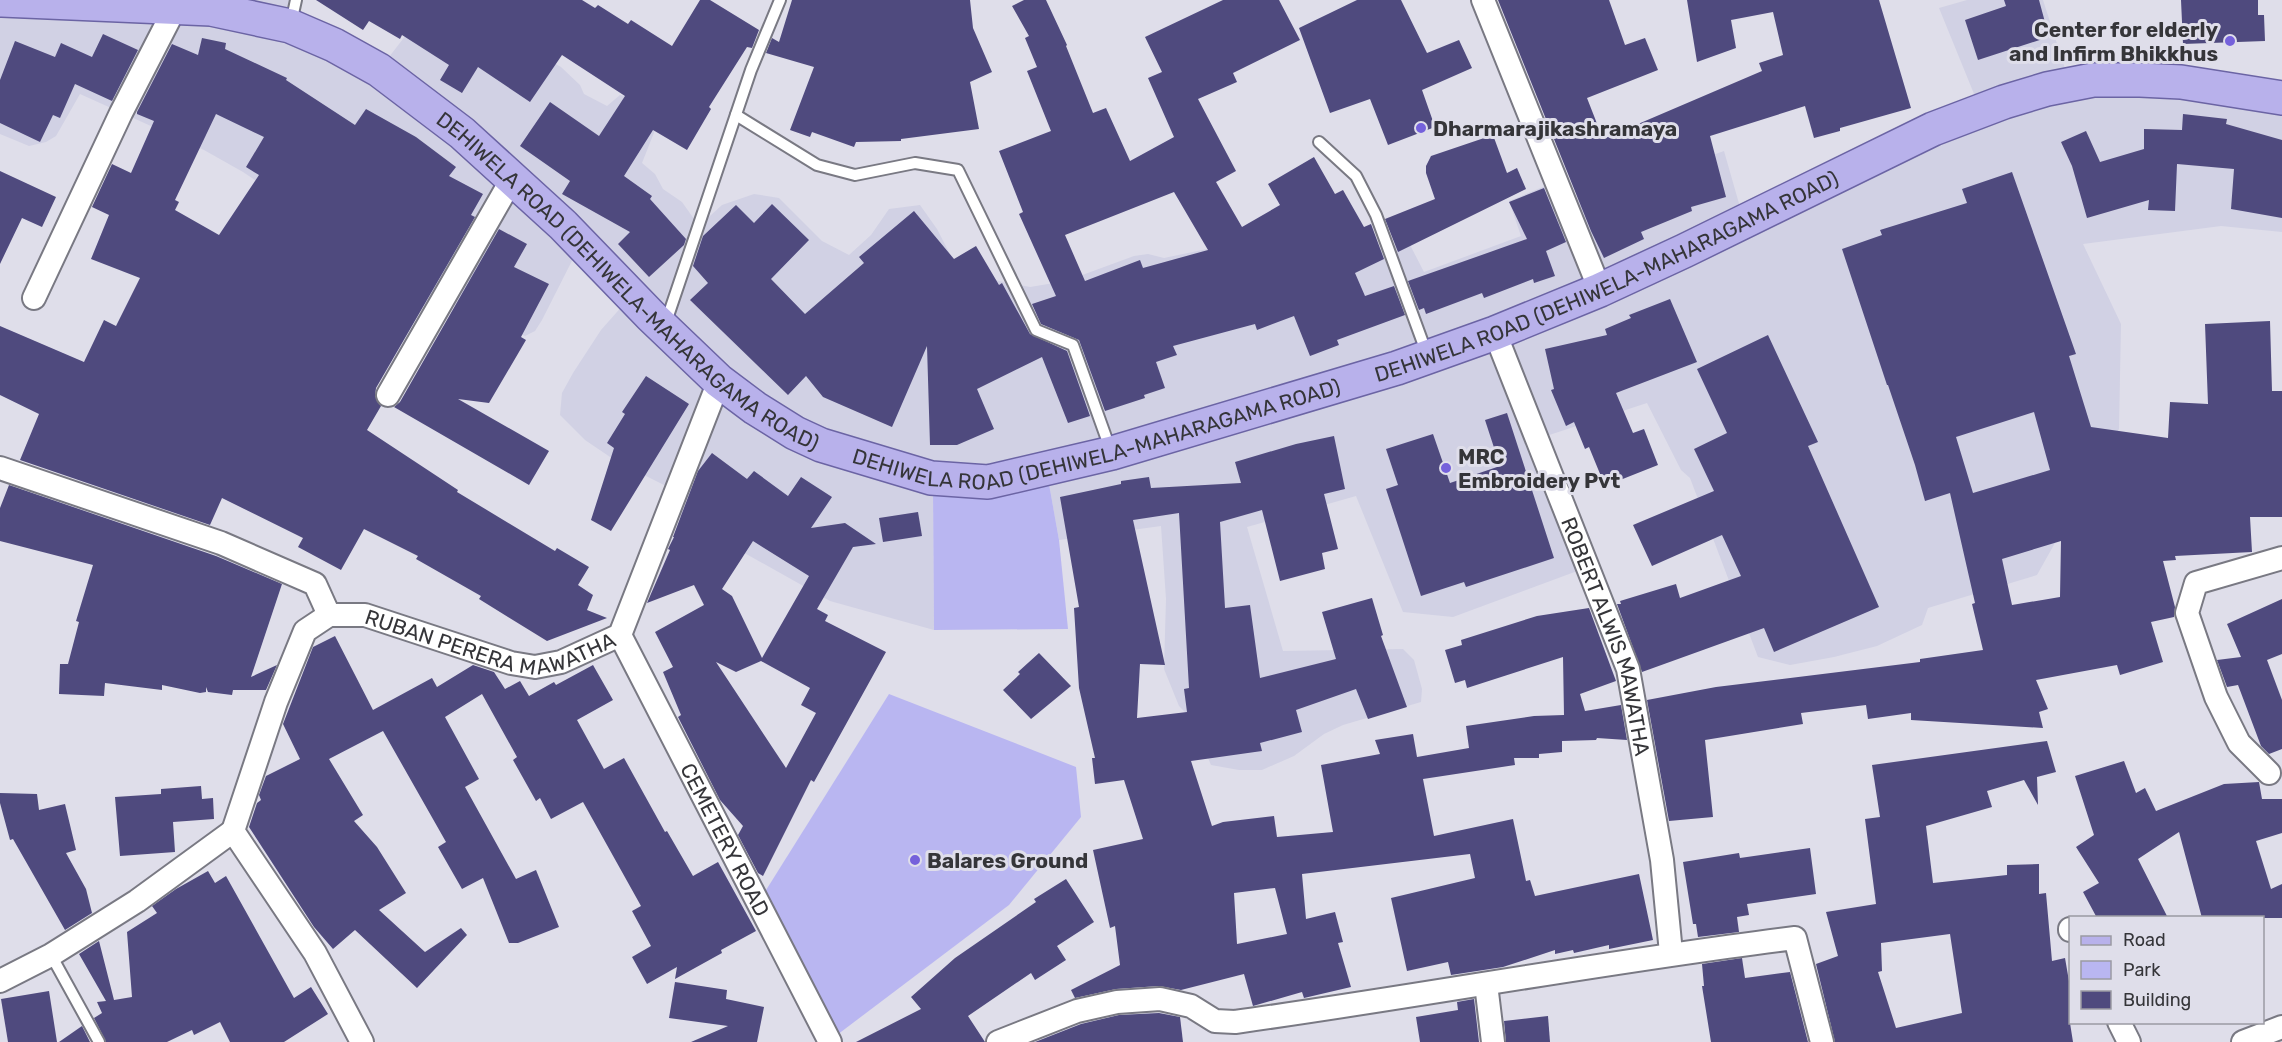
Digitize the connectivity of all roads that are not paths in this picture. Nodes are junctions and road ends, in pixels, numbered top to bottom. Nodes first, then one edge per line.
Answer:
1 (2, 0) edge
2 (780, 0) edge
3 (1483, 0) edge
4 (176, 6) junction
5 (293, 13) edge
6 (2282, 98) edge
7 (736, 115) junction
8 (1319, 142) dead end
9 (512, 179) junction
10 (1600, 290) junction
11 (34, 298) dead end
12 (664, 328) junction
13 (1495, 333) junction
14 (1428, 357) junction
15 (719, 381) junction
16 (388, 395) dead end
17 (1112, 453) junction
18 (0, 468) edge
19 (2282, 558) edge
20 (329, 615) junction
21 (620, 634) junction
22 (2269, 773) dead end
23 (233, 831) junction
24 (1671, 953) junction
25 (51, 955) junction
26 (0, 981) edge
27 (1486, 984) junction
28 (2120, 1024) edge
29 (2282, 1027) edge
30 (99, 1042) edge
31 (362, 1042) edge
32 (830, 1042) edge
33 (998, 1042) edge
34 (1494, 1042) edge
35 (1822, 1042) edge
36 (2129, 1042) edge
37 (2243, 1042) edge

1 - 4 main road, DEHIWELA ROAD (DEHIWELA-MAHARAGAMA ROAD)
2 - 7 lane
3 - 10 street
4 - 5 main road, DEHIWELA ROAD (DEHIWELA-MAHARAGAMA ROAD)
4 - 11 street
5 - 9 main road, DEHIWELA ROAD (DEHIWELA-MAHARAGAMA ROAD)
6 - 10 main road, DEHIWELA ROAD (DEHIWELA-MAHARAGAMA ROAD)
7 - 12 lane
7 - 17 lane
8 - 14 lane
9 - 12 main road, DEHIWELA ROAD (DEHIWELA-MAHARAGAMA ROAD)
9 - 16 street
10 - 13 main road, DEHIWELA ROAD (DEHIWELA-MAHARAGAMA ROAD)
12 - 15 main road, DEHIWELA ROAD (DEHIWELA-MAHARAGAMA ROAD)
13 - 14 main road, DEHIWELA ROAD (DEHIWELA-MAHARAGAMA ROAD)
13 - 24 street, ROBERT ALWIS MAWATHA
14 - 17 main road, DEHIWELA ROAD (DEHIWELA-MAHARAGAMA ROAD)
15 - 17 main road, DEHIWELA ROAD (DEHIWELA-MAHARAGAMA ROAD)
15 - 21 street, RUBAN PERERA MAWATHA
18 - 20 street
19 - 22 street
20 - 21 street, RUBAN PERERA MAWATHA
20 - 23 street, RUBAN PERERA MAWATHA
21 - 32 street, CEMETERY ROAD
23 - 25 street
23 - 31 street
24 - 27 street
24 - 35 street
25 - 26 street
25 - 30 lane
27 - 33 street
27 - 34 street
28 - 36 street
29 - 37 street

